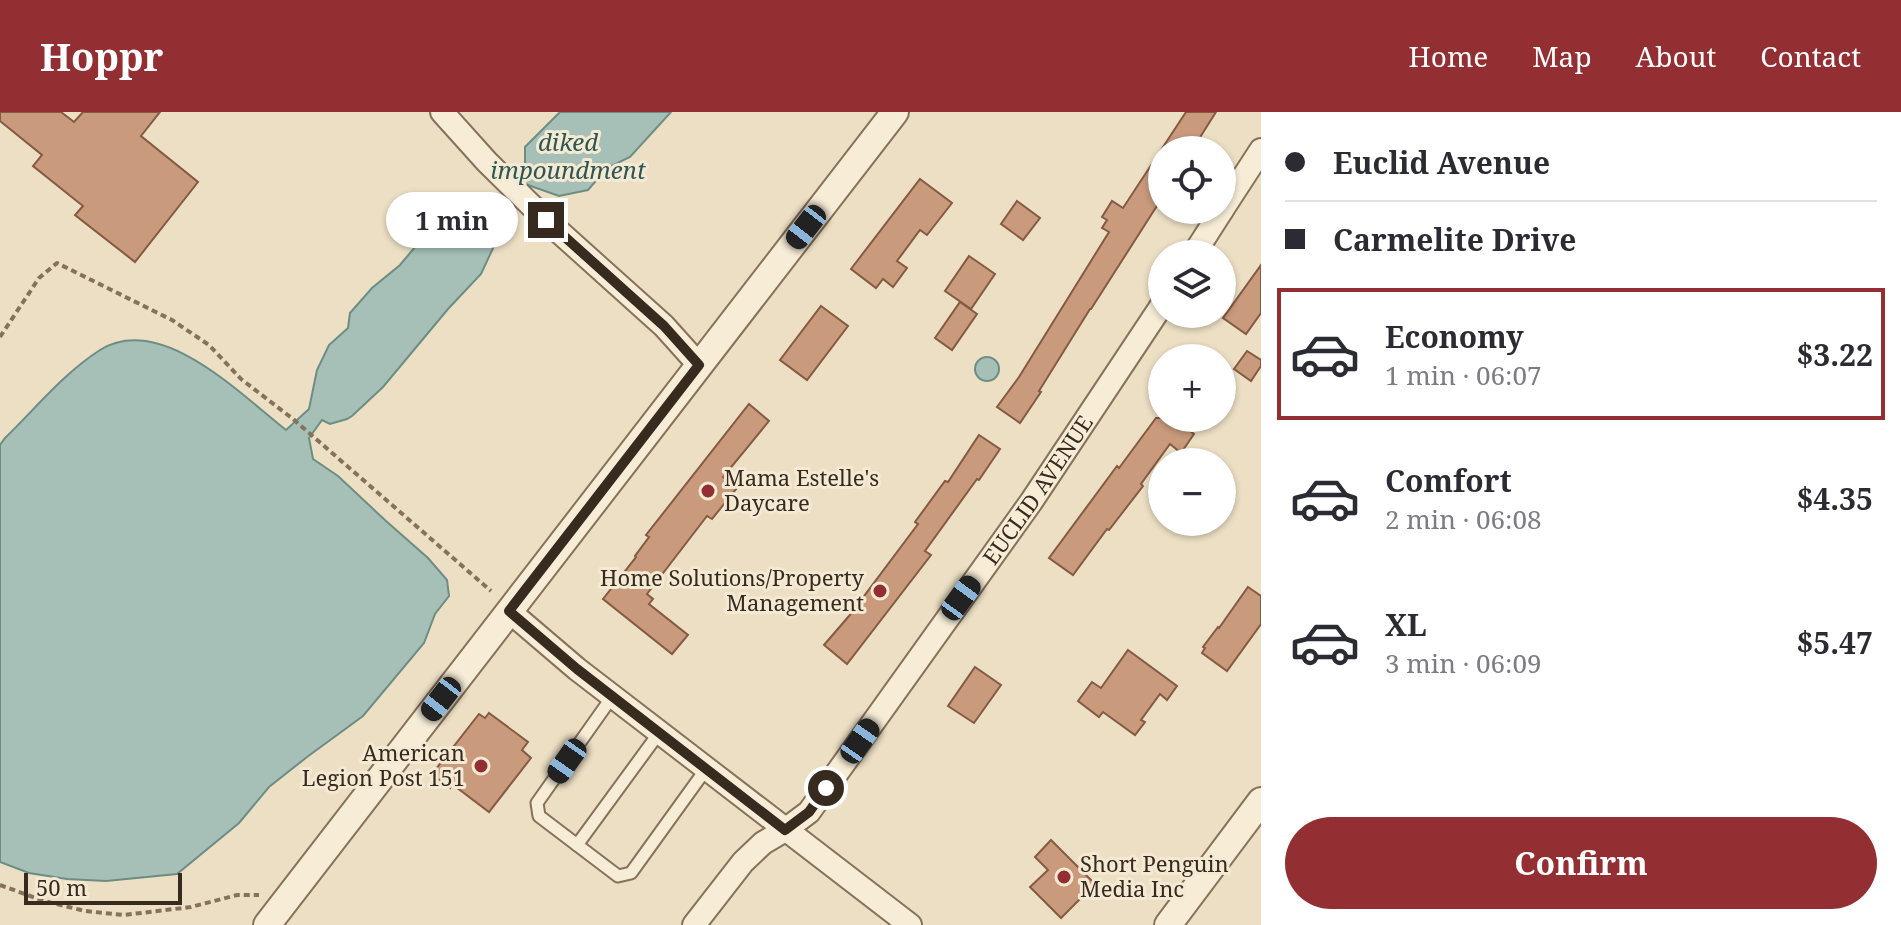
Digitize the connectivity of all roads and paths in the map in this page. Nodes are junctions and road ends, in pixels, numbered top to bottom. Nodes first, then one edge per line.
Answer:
1 (442, 112) edge
2 (895, 112) edge
3 (1261, 150) edge
4 (1236, 188) edge
5 (1148, 326) edge
6 (0, 337) edge
7 (699, 365) junction
8 (491, 591) dead end
9 (509, 611) junction
10 (612, 697) junction
11 (659, 733) junction
12 (706, 769) junction
13 (1261, 801) edge
14 (785, 830) junction
15 (577, 845) junction
16 (0, 885) edge
17 (283, 904) junction
18 (267, 925) edge
19 (694, 925) edge
20 (910, 925) edge
21 (1168, 925) edge

1 - 7 street
2 - 7 street
3 - 4 street
5 - 14 street, EUCLID AVENUE
6 - 8 path
7 - 9 street
9 - 10 street
9 - 17 street
10 - 11 street
10 - 15 lane
11 - 12 street
11 - 15 lane
12 - 14 street
12 - 15 lane
13 - 21 street
14 - 19 street, EUCLID AVENUE
14 - 20 street
16 - 17 path
17 - 18 street

